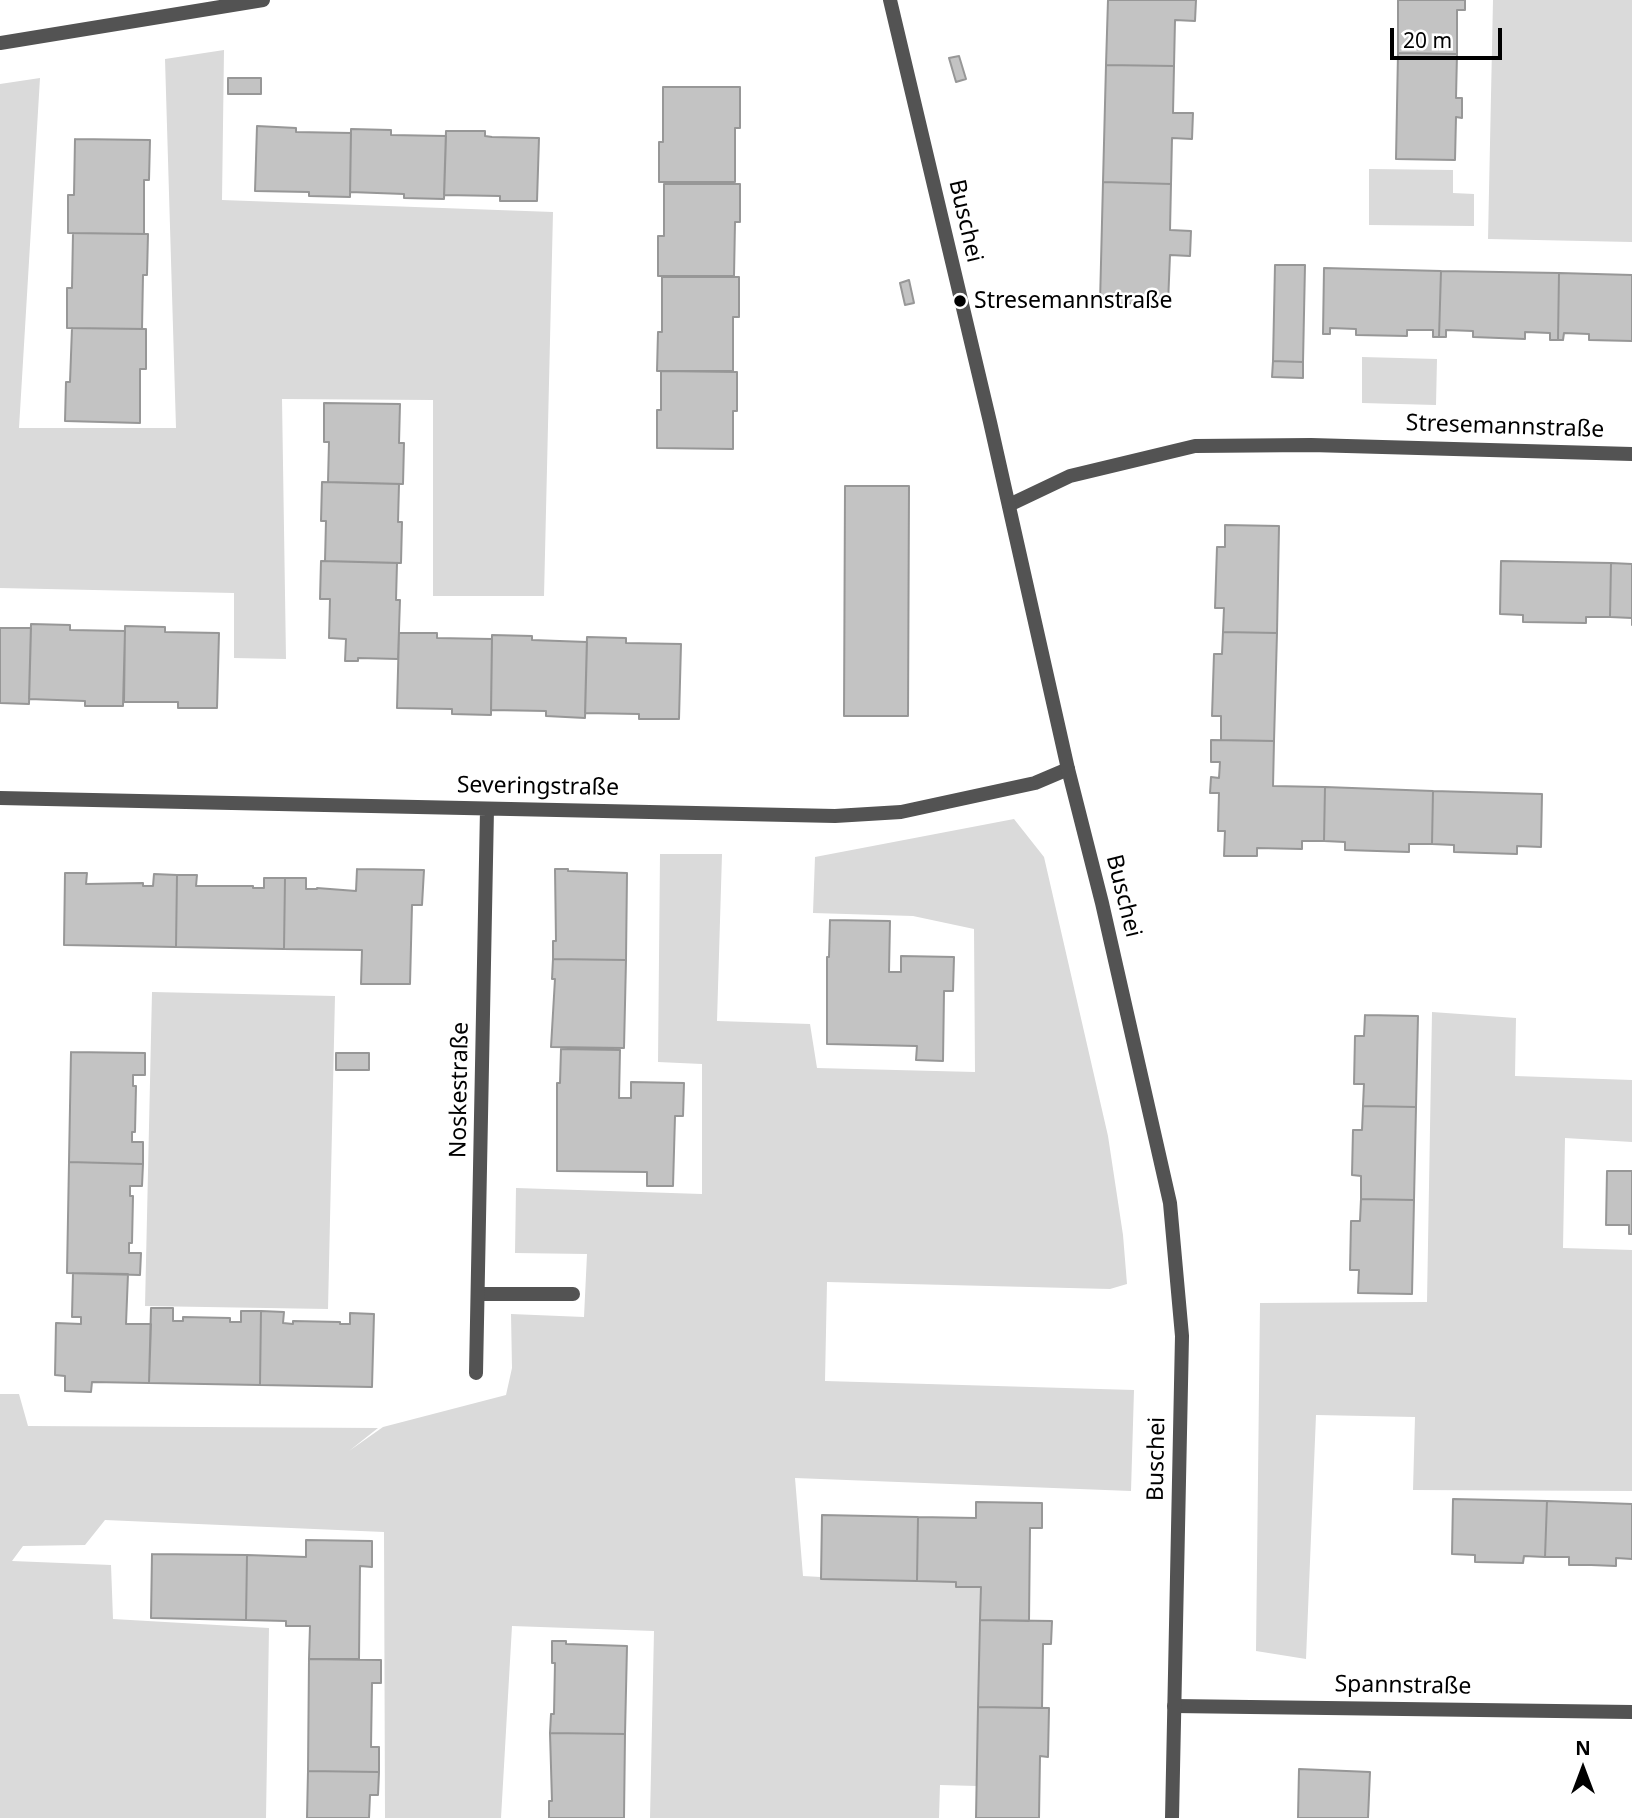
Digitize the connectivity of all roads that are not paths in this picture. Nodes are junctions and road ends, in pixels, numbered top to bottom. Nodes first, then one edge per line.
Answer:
1 (263, 0) edge
2 (890, 0) edge
3 (0, 43) edge
4 (1632, 454) edge
5 (1009, 505) junction
6 (1068, 769) junction
7 (0, 798) edge
8 (487, 808) junction
9 (479, 1294) junction
10 (573, 1294) dead end
11 (476, 1373) dead end
12 (1174, 1706) junction
13 (1632, 1712) edge
14 (1172, 1818) edge

1 - 3 street
2 - 5 street, Buschei
4 - 5 street, Stresemannstraße
5 - 6 street, Buschei
6 - 8 street, Severingstraße
6 - 12 street, Buschei
7 - 8 street, Severingstraße
8 - 9 street, Noskestraße
9 - 10 street
9 - 11 street, Noskestraße
12 - 13 street, Spannstraße
12 - 14 street, Buschei

